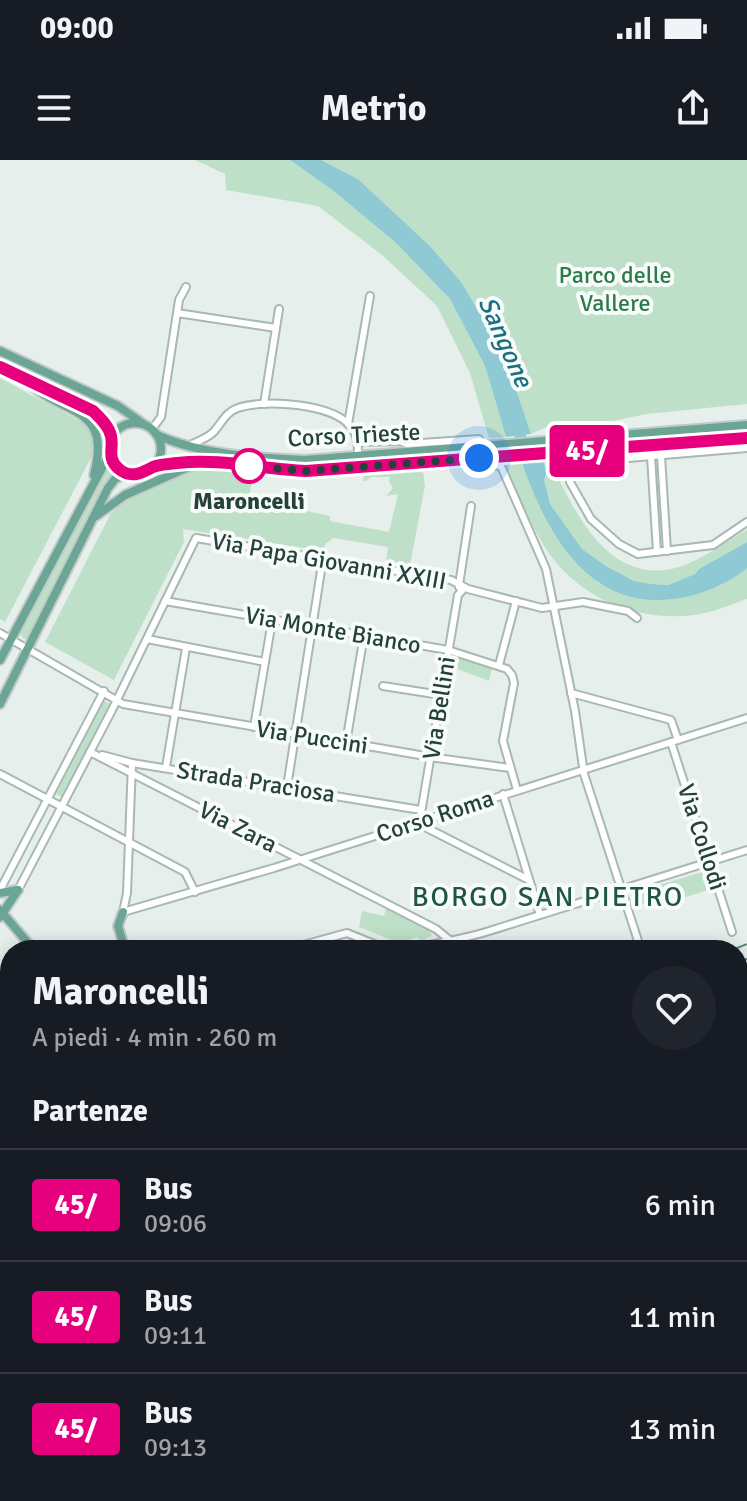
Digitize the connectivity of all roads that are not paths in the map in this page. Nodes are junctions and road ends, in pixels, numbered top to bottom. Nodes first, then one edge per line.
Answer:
1 (186, 287) dead end
2 (370, 296) dead end
3 (279, 309) dead end
4 (177, 313) junction
5 (276, 328) junction
6 (0, 351) edge
7 (0, 367) edge
8 (25, 379) junction
9 (264, 404) junction
10 (143, 424) junction
11 (348, 424) junction
12 (747, 425) edge
13 (155, 432) junction
14 (112, 438) junction
15 (747, 438) edge
16 (479, 439) dead end
17 (358, 442) junction
18 (190, 445) junction
19 (747, 448) edge
20 (110, 453) junction
21 (555, 454) junction
22 (651, 456) junction
23 (661, 456) junction
24 (358, 457) junction
25 (208, 460) junction
26 (501, 460) junction
27 (569, 463) junction
28 (154, 467) junction
29 (127, 473) junction
30 (89, 491) junction
31 (471, 506) dead end
32 (94, 518) junction
33 (747, 522) edge
34 (667, 551) junction
35 (657, 552) junction
36 (323, 558) junction
37 (458, 588) junction
38 (165, 601) junction
39 (516, 601) junction
40 (555, 608) junction
41 (637, 618) dead end
42 (272, 621) junction
43 (313, 627) junction
44 (0, 633) edge
45 (364, 635) junction
46 (11, 639) junction
47 (147, 639) junction
48 (186, 648) junction
49 (29, 649) junction
50 (448, 650) junction
51 (0, 660) edge
52 (265, 662) junction
53 (499, 665) junction
54 (383, 686) dead end
55 (104, 691) junction
56 (571, 693) junction
57 (441, 695) junction
58 (117, 699) junction
59 (0, 704) edge
60 (174, 714) junction
61 (747, 718) edge
62 (254, 727) junction
63 (295, 734) junction
64 (674, 741) junction
65 (346, 743) junction
66 (90, 752) junction
67 (432, 757) junction
68 (132, 763) junction
69 (166, 767) junction
70 (510, 768) junction
71 (584, 769) junction
72 (131, 773) junction
73 (0, 774) edge
74 (287, 787) junction
75 (517, 790) junction
76 (503, 794) junction
77 (47, 799) junction
78 (62, 807) junction
79 (421, 810) junction
80 (419, 821) junction
81 (128, 843) junction
82 (747, 850) edge
83 (300, 859) junction
84 (709, 862) junction
85 (529, 880) junction
86 (18, 890) junction
87 (620, 890) junction
88 (195, 892) junction
89 (0, 893) edge
90 (10, 903) junction
91 (123, 912) junction
92 (1, 914) edge
93 (540, 915) junction
94 (732, 932) dead end
95 (25, 940) edge
96 (122, 940) edge
97 (321, 940) edge
98 (364, 940) edge
99 (450, 940) edge
100 (459, 940) edge
101 (638, 940) edge

1 - 4 street
2 - 11 street
3 - 5 street
4 - 5 street
4 - 13 street
5 - 9 street
6 - 10 main road
7 - 8 main road
8 - 14 main road
8 - 30 main road
9 - 11 street
9 - 18 street
10 - 13 main road
10 - 14 main road
11 - 17 street
12 - 24 main road, Corso Trieste
13 - 18 main road, Corso Trieste
13 - 28 main road
14 - 20 main road
15 - 21 main road, Corso Trieste
16 - 17 street
17 - 24 street
18 - 24 main road, Corso Trieste
19 - 23 street
20 - 29 main road
20 - 30 main road
21 - 26 main road, Corso Trieste
21 - 27 street
22 - 23 street
22 - 27 street
22 - 35 street
23 - 34 street
25 - 26 main road, Corso Trieste
25 - 28 main road, Corso Trieste
25 - 32 main road
26 - 40 street
27 - 35 street
28 - 29 main road
29 - 32 main road
30 - 46 main road
31 - 37 street, Via Bellini
32 - 49 main road
33 - 34 street
34 - 35 street
36 - 37 street, Via Papa Giovanni XXIII
36 - 38 street, Via Papa Giovanni XXIII
36 - 43 street
37 - 39 street, Via Papa Giovanni XXIII
37 - 50 street, Via Bellini
38 - 42 street, Via Monte Bianco
38 - 47 street
39 - 40 street, Via Papa Giovanni XXIII
39 - 53 street
40 - 41 street, Via Papa Giovanni XXIII
40 - 56 street
42 - 43 street, Via Monte Bianco
42 - 52 street
43 - 45 street, Via Monte Bianco
43 - 63 street
44 - 46 street, Via Puccini
45 - 50 street, Via Monte Bianco
45 - 65 street
46 - 49 street, Via Puccini
46 - 51 main road
47 - 48 street
47 - 58 street
48 - 52 street
48 - 60 street
49 - 55 street, Via Puccini
49 - 59 main road
50 - 53 street, Via Monte Bianco
50 - 57 street, Via Bellini
52 - 62 street
53 - 70 street
54 - 57 street
55 - 58 street, Via Puccini
55 - 77 street
56 - 64 street
56 - 71 street
57 - 67 street, Via Bellini
58 - 60 street, Via Puccini
58 - 66 street
60 - 62 street, Via Puccini
60 - 69 street
61 - 64 street, Corso Roma
62 - 63 street, Via Puccini
63 - 65 street, Via Puccini
63 - 74 street
64 - 71 street, Corso Roma
64 - 84 street, Via Collodi
65 - 67 street, Via Puccini
66 - 68 street, Strada Praciosa
66 - 72 street, Via Zara
66 - 78 street
67 - 70 street, Via Puccini
67 - 79 street, Via Bellini
68 - 69 street, Strada Praciosa
68 - 72 street
69 - 74 street, Strada Praciosa
70 - 75 street
71 - 75 street, Corso Roma
71 - 87 street
72 - 81 street
72 - 83 street, Via Zara
73 - 77 street
74 - 79 street, Strada Praciosa
75 - 76 street, Corso Roma
76 - 80 street, Corso Roma
76 - 85 street
77 - 78 street
77 - 89 street
78 - 81 street
78 - 86 street
79 - 80 street, Via Bellini
80 - 83 street, Corso Roma
80 - 85 street
81 - 88 street
81 - 91 street
82 - 84 street
83 - 88 street, Corso Roma
83 - 99 street, Via Zara
84 - 87 street
84 - 94 street, Via Collodi
85 - 93 street
86 - 89 main road
86 - 90 main road
87 - 93 street
87 - 101 street
88 - 91 street, Corso Roma
89 - 90 main road
90 - 92 main road
91 - 96 main road
92 - 95 main road
93 - 100 street
97 - 98 street

